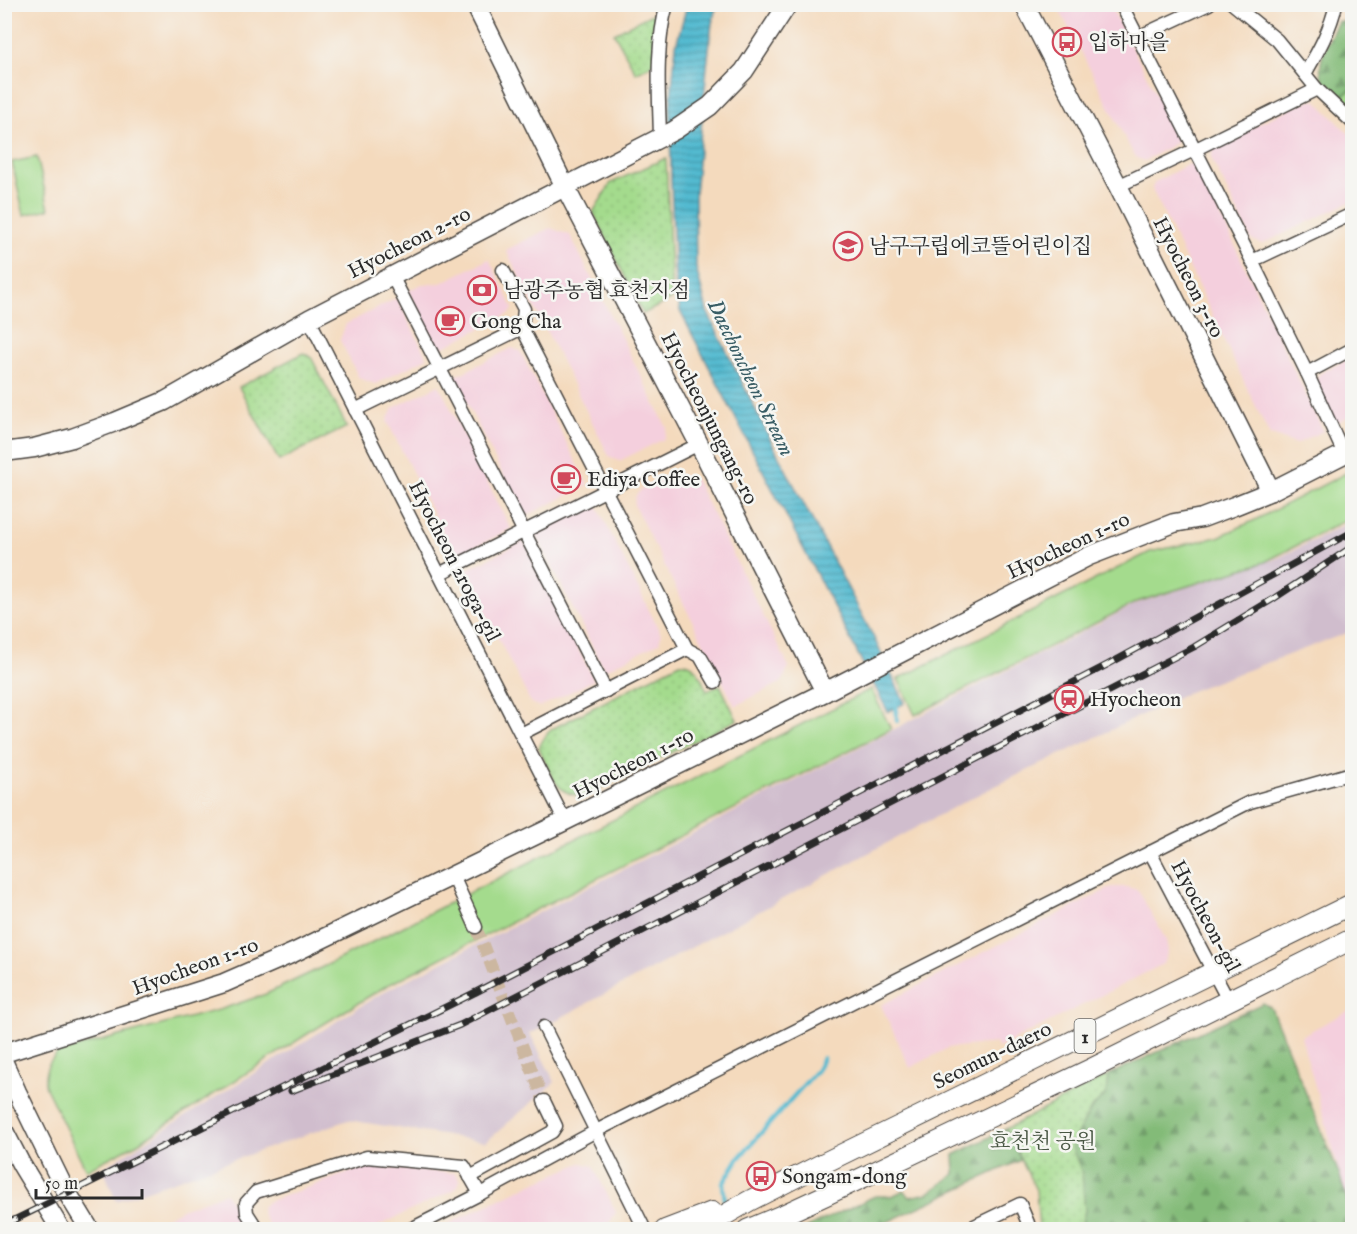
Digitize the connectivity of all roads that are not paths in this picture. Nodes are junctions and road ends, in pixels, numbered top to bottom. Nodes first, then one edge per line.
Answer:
1 (475, 4) edge
2 (667, 4) edge
3 (788, 4) edge
4 (1024, 4) edge
5 (1121, 4) edge
6 (1209, 4) edge
7 (1233, 4) edge
8 (1336, 4) edge
9 (1138, 37) junction
10 (1305, 74) junction
11 (1317, 89) junction
12 (1353, 122) edge
13 (660, 137) junction
14 (1196, 149) junction
15 (1118, 186) junction
16 (565, 187) junction
17 (1353, 214) edge
18 (1252, 261) junction
19 (503, 270) dead end
20 (392, 276) junction
21 (309, 319) junction
22 (522, 328) junction
23 (1353, 349) edge
24 (439, 368) junction
25 (1307, 373) junction
26 (356, 410) junction
27 (699, 444) junction
28 (4, 452) edge
29 (1348, 452) edge
30 (605, 490) junction
31 (1271, 490) junction
32 (523, 531) junction
33 (439, 574) junction
34 (687, 649) junction
35 (715, 682) dead end
36 (606, 691) junction
37 (825, 692) junction
38 (521, 734) junction
39 (1353, 773) edge
40 (566, 821) junction
41 (1150, 852) junction
42 (453, 876) junction
43 (1353, 904) edge
44 (476, 927) tunnel mouth
45 (1353, 939) edge
46 (1214, 972) junction
47 (1228, 1000) junction
48 (544, 1027) dead end
49 (4, 1053) edge
50 (4, 1064) edge
51 (544, 1101) tunnel mouth
52 (4, 1131) edge
53 (596, 1131) junction
54 (470, 1177) junction
55 (480, 1194) junction
56 (703, 1223) edge
57 (754, 1228) edge
58 (61, 1230) edge
59 (90, 1230) edge
60 (258, 1230) edge
61 (409, 1230) edge
62 (645, 1230) edge
63 (665, 1230) edge
64 (966, 1230) edge
65 (1027, 1230) edge

1 - 16 street, Hyocheonjungang-ro
2 - 13 street
3 - 13 street, Hyocheon 2-ro
4 - 15 street, Hyocheon 3-ro
5 - 9 street
6 - 9 street
7 - 10 street
8 - 10 street
9 - 14 street
10 - 11 street
11 - 12 street
11 - 14 street
13 - 16 street, Hyocheon 2-ro
14 - 15 street
14 - 18 street
15 - 31 street, Hyocheon 3-ro
16 - 20 street, Hyocheon 2-ro
16 - 27 street, Hyocheonjungang-ro
17 - 18 street
18 - 25 street
19 - 22 street
20 - 21 street, Hyocheon 2-ro
20 - 24 street
21 - 26 street, Hyocheon 2roga-gil
21 - 28 street, Hyocheon 2-ro
22 - 24 street
22 - 30 street
23 - 25 street
24 - 26 street
24 - 32 street
25 - 29 street
26 - 33 street, Hyocheon 2roga-gil
27 - 30 street
27 - 37 street, Hyocheonjungang-ro
29 - 31 street
30 - 32 street
30 - 34 street
31 - 37 street, Hyocheon 1-ro
32 - 33 street
32 - 36 street
33 - 38 street, Hyocheon 2roga-gil
34 - 35 street
34 - 36 street
36 - 38 street
37 - 40 street, Hyocheon 1-ro
38 - 40 street, Hyocheon 2roga-gil
39 - 41 street, Hyocheon-gil
40 - 42 street, Hyocheon 1-ro
41 - 46 street, Hyocheon-gil
41 - 53 street
42 - 44 street
42 - 49 street, Hyocheon 1-ro
43 - 46 main road, Seomun-daero / 1
45 - 47 main road, 1
46 - 47 street, Hyocheon-gil
46 - 56 main road, Seomun-daero / 1
47 - 57 main road, 1
48 - 53 street
50 - 59 street
51 - 54 street
52 - 58 street
53 - 55 street
53 - 62 street
54 - 55 street
54 - 60 street
55 - 61 street
56 - 63 main road
64 - 65 street

